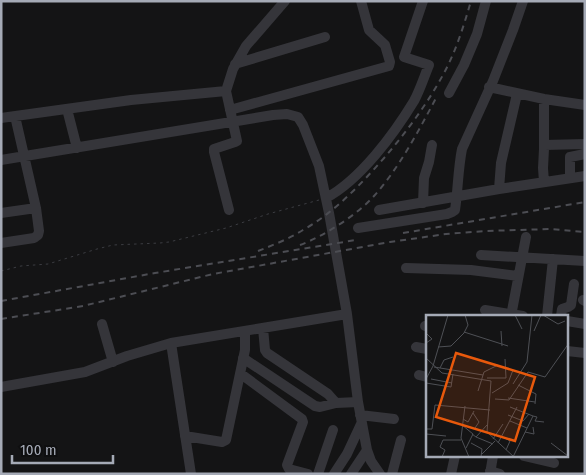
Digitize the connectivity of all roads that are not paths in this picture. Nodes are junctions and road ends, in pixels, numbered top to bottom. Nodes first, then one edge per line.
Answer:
1 (285, 1) edge
2 (361, 1) edge
3 (423, 1) edge
4 (486, 1) edge
5 (523, 1) edge
6 (325, 37) dead end
7 (235, 64) junction
8 (490, 87) junction
9 (226, 91) junction
10 (449, 93) dead end
11 (517, 94) junction
12 (544, 99) junction
13 (585, 105) edge
14 (67, 109) junction
15 (230, 110) junction
16 (15, 116) junction
17 (1, 118) edge
18 (233, 122) junction
19 (585, 144) edge
20 (432, 145) dead end
21 (544, 145) junction
22 (77, 148) junction
23 (585, 154) edge
24 (24, 157) junction
25 (1, 160) edge
26 (585, 176) edge
27 (570, 178) junction
28 (544, 182) junction
29 (499, 189) junction
30 (457, 197) junction
31 (326, 198) junction
32 (424, 203) junction
33 (36, 208) junction
34 (229, 210) dead end
35 (379, 210) dead end
36 (1, 213) edge
37 (358, 228) dead end
38 (526, 237) dead end
39 (1, 243) edge
40 (481, 255) dead end
41 (522, 257) junction
42 (553, 259) junction
43 (585, 260) edge
44 (406, 268) dead end
45 (518, 276) junction
46 (574, 284) dead end
47 (484, 310) dead end
48 (347, 314) junction
49 (511, 315) edge
50 (547, 315) edge
51 (561, 315) edge
52 (568, 321) edge
53 (102, 324) dead end
54 (585, 324) edge
55 (263, 328) junction
56 (246, 331) junction
57 (170, 343) junction
58 (416, 347) dead end
59 (426, 349) edge
60 (568, 351) edge
61 (585, 353) edge
62 (243, 358) junction
63 (112, 362) junction
64 (240, 374) junction
65 (1, 387) edge
66 (358, 402) junction
67 (336, 403) junction
68 (394, 418) dead end
69 (360, 419) junction
70 (333, 430) dead end
71 (186, 436) junction
72 (401, 440) dead end
73 (366, 450) junction
74 (455, 458) edge
75 (493, 458) edge
76 (533, 458) edge
77 (554, 463) dead end
78 (287, 471) edge
79 (377, 472) edge
80 (493, 473) edge
81 (191, 474) edge
82 (308, 474) edge
83 (318, 474) edge
84 (334, 474) edge
85 (351, 474) edge
86 (392, 474) edge
87 (451, 474) edge

1 - 7 street
2 - 15 street
3 - 31 street
4 - 10 street
5 - 8 street
6 - 7 street
7 - 9 street
8 - 11 street
8 - 30 street
9 - 14 street
9 - 15 street
11 - 12 street
11 - 29 street
12 - 13 street
12 - 21 street
14 - 16 street
14 - 22 street
15 - 18 street
16 - 17 street
16 - 24 street
18 - 22 street
18 - 31 street
18 - 34 street
19 - 21 street
20 - 32 street
21 - 28 street
22 - 24 street
23 - 27 street
24 - 25 street
24 - 33 street
26 - 27 street
27 - 28 street
28 - 29 street
29 - 30 street
30 - 32 street
30 - 37 street
31 - 48 street
32 - 35 street
33 - 36 street
33 - 39 street
38 - 41 street
40 - 41 street
41 - 42 street
41 - 45 street
42 - 43 street
42 - 50 street
44 - 45 street
45 - 49 street
46 - 51 street
47 - 49 street
48 - 55 street
48 - 66 street
52 - 54 street
53 - 63 street
55 - 56 street
55 - 67 street
56 - 57 street
56 - 62 street
57 - 63 street
57 - 71 street
58 - 59 street
60 - 61 street
62 - 64 street
62 - 67 street
63 - 65 street
64 - 71 street
64 - 78 street
66 - 67 street
66 - 69 street
68 - 69 street
69 - 73 street
69 - 84 street
70 - 83 street
71 - 81 street
72 - 86 street
73 - 79 street
73 - 85 street
74 - 87 street
75 - 80 street
76 - 77 street
78 - 82 street

